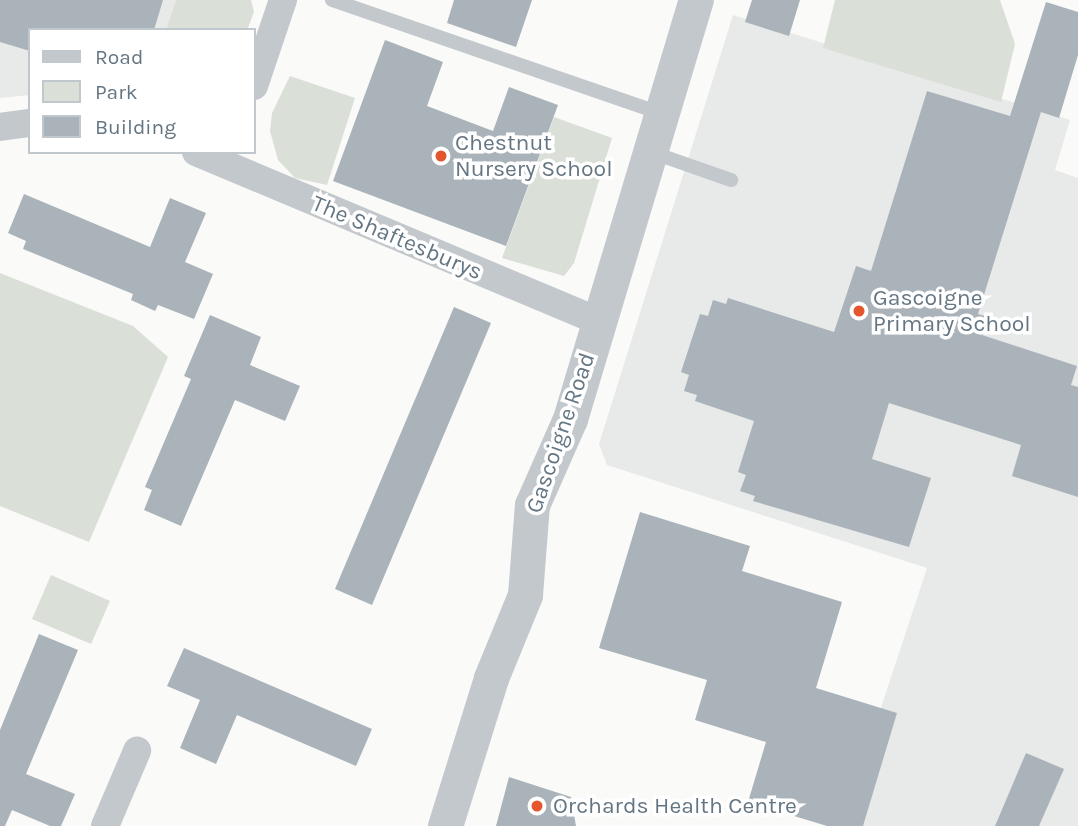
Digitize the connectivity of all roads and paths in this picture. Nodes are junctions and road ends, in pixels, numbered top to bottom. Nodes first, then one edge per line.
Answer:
1 (283, 0) edge
2 (332, 0) edge
3 (696, 0) edge
4 (256, 80) edge
5 (661, 113) junction
6 (28, 123) edge
7 (0, 127) edge
8 (649, 151) junction
9 (205, 154) edge
10 (228, 159) edge
11 (731, 180) dead end
12 (598, 321) junction
13 (137, 751) dead end
14 (106, 826) edge
15 (445, 826) edge

1 - 4 street
2 - 5 lane
3 - 5 street, Gascoigne Road
5 - 8 street, Gascoigne Road
6 - 7 street
8 - 11 lane
8 - 12 street, Gascoigne Road
9 - 10 street, The Shaftesburys
10 - 12 street, The Shaftesburys
12 - 15 street, Gascoigne Road
13 - 14 street

